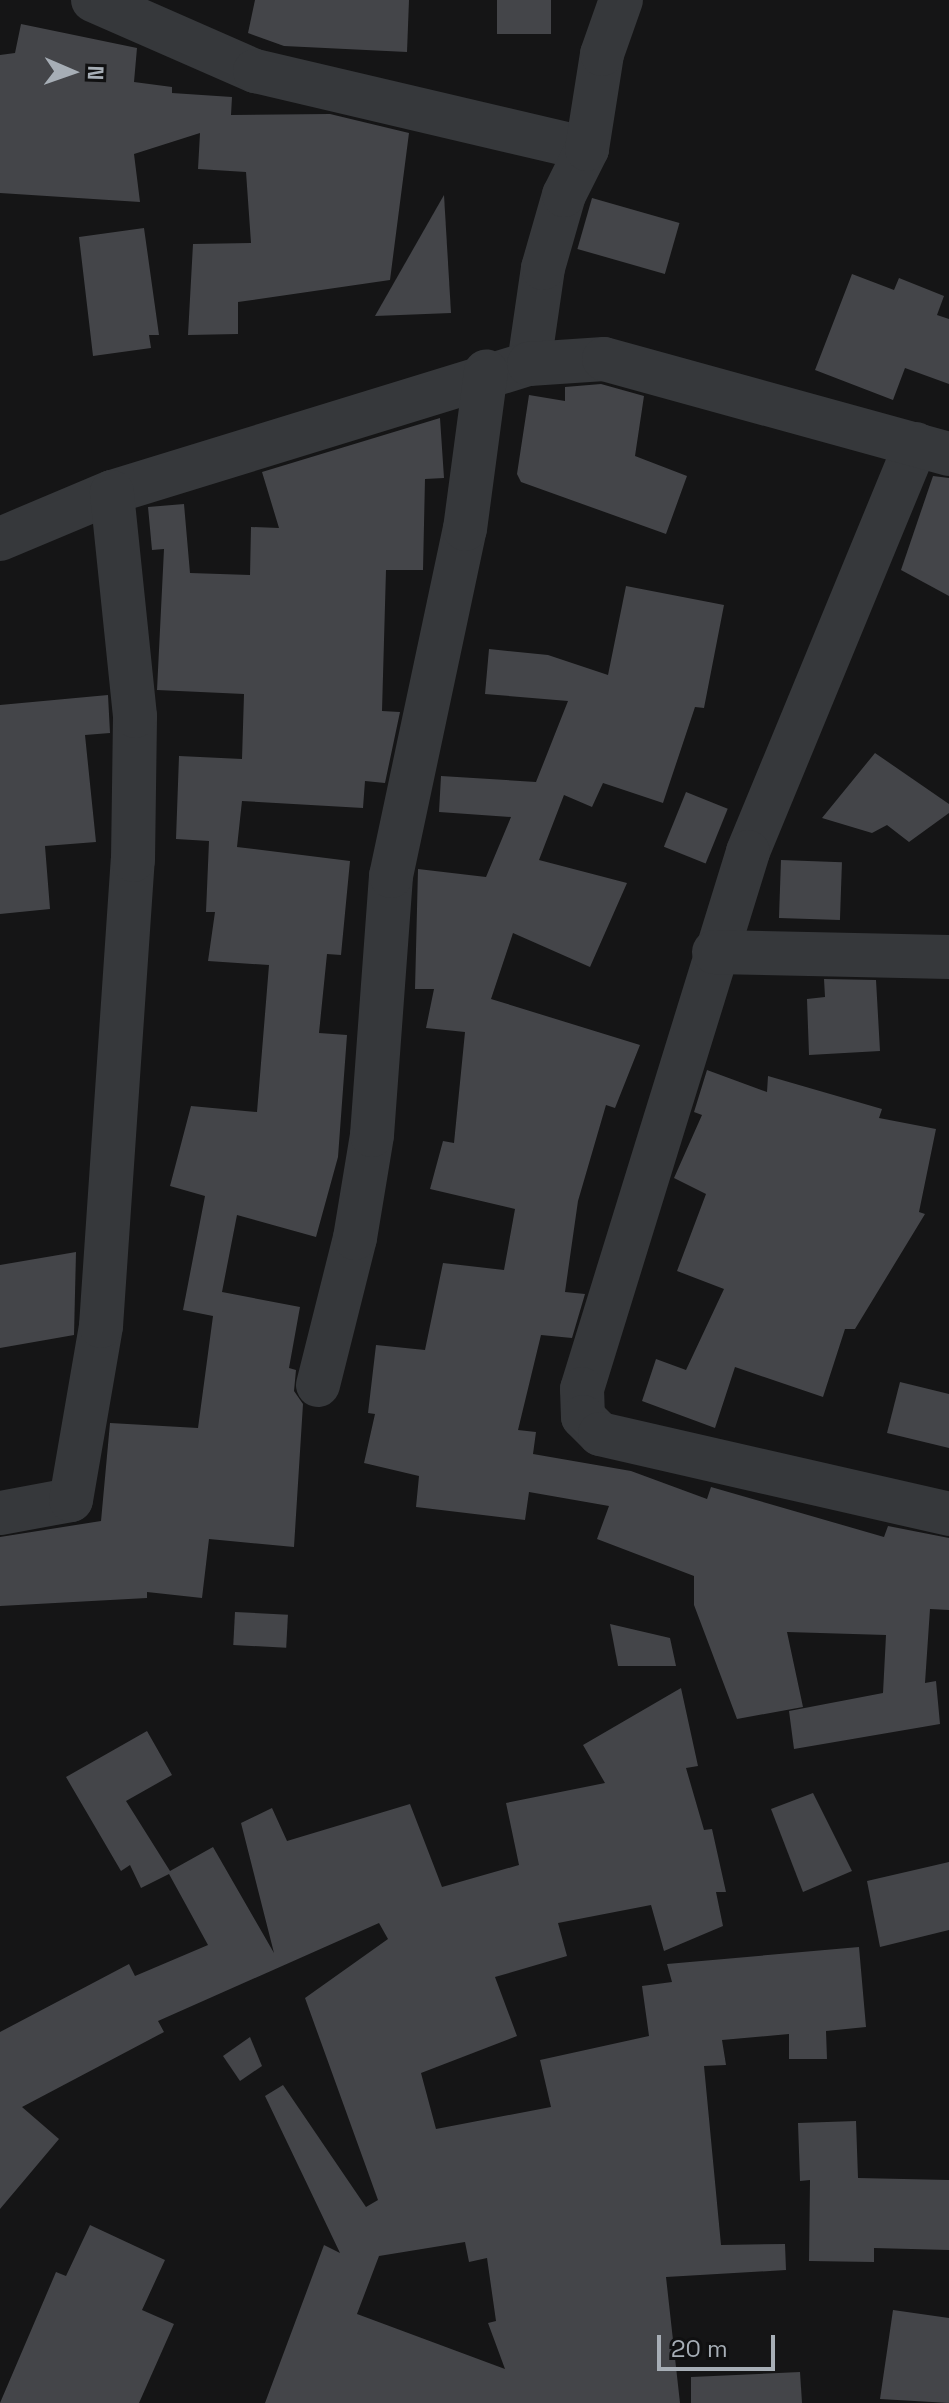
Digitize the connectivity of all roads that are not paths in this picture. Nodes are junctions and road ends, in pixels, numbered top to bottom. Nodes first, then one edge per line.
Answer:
1 (93, 0) edge
2 (621, 0) edge
3 (587, 149) junction
4 (529, 364) junction
5 (486, 371) junction
6 (933, 449) edge
7 (112, 492) junction
8 (0, 539) edge
9 (714, 952) junction
10 (949, 957) edge
11 (318, 1385) dead end
12 (0, 1513) edge
13 (949, 1514) edge

1 - 3 street
2 - 3 street
3 - 4 street
4 - 5 street
4 - 6 street
5 - 7 street
5 - 11 street
6 - 9 street
7 - 8 street
7 - 12 street
9 - 10 street
9 - 13 street

